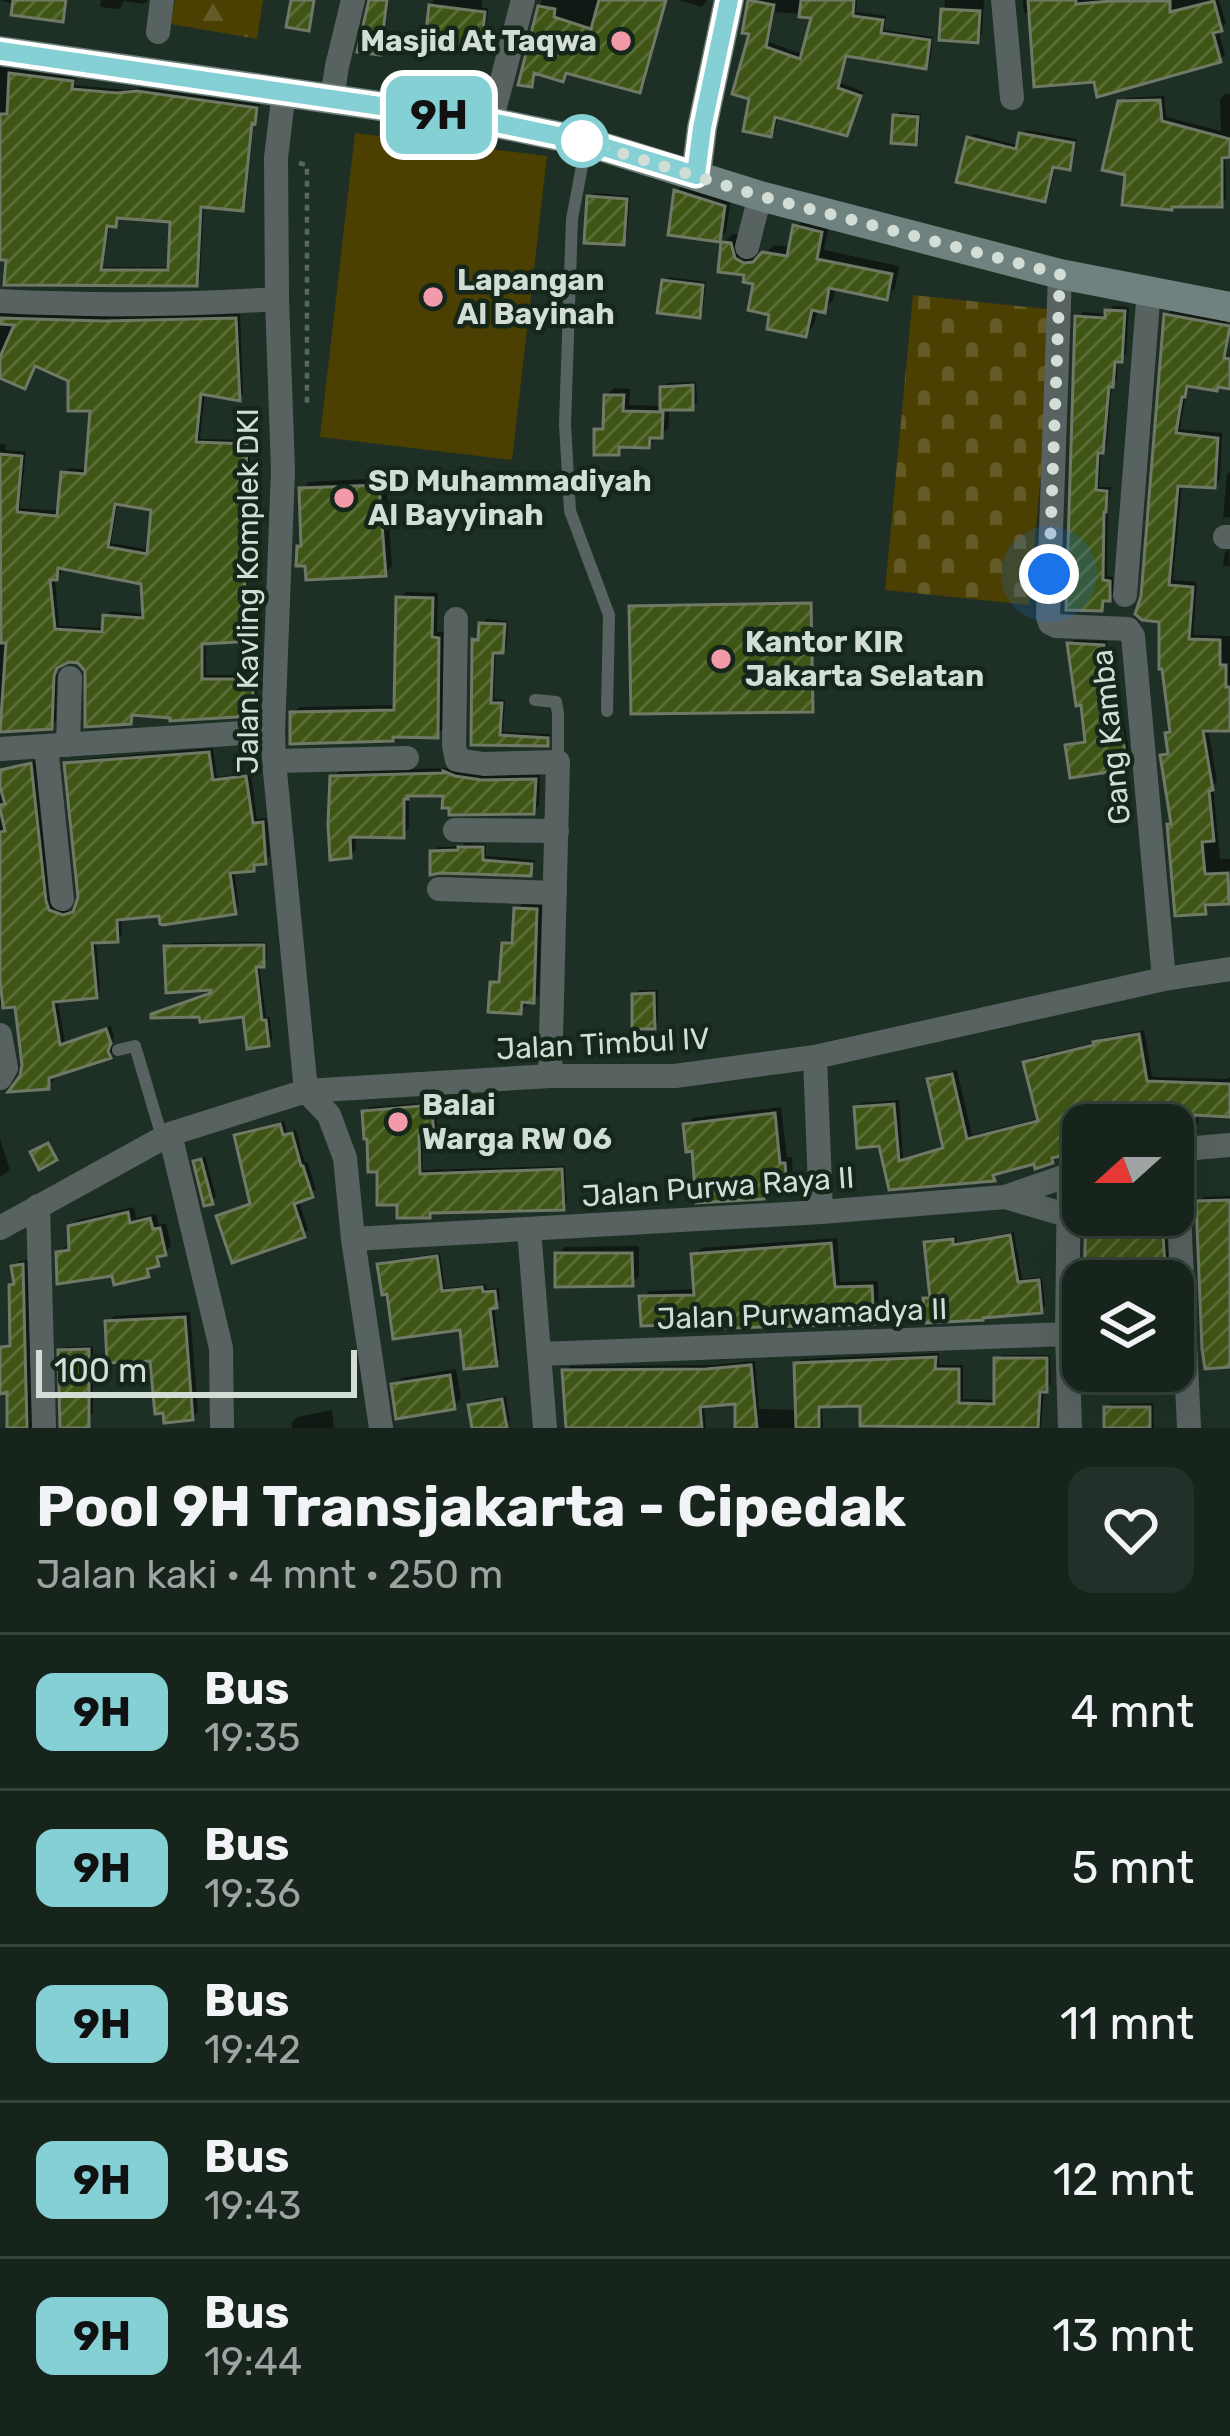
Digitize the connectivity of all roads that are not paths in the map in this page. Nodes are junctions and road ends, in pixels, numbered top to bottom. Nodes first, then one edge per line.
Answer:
1 (162, 0) edge
2 (353, 0) edge
3 (523, 0) edge
4 (729, 0) edge
5 (1004, 0) edge
6 (158, 32) dead end
7 (0, 51) edge
8 (334, 84) junction
9 (284, 91) junction
10 (1012, 98) dead end
11 (491, 122) junction
12 (587, 142) junction
13 (696, 170) junction
14 (760, 196) junction
15 (747, 247) dead end
16 (1060, 274) junction
17 (1149, 290) junction
18 (277, 299) junction
19 (0, 301) edge
20 (1230, 307) edge
21 (1125, 596) dead end
22 (456, 619) dead end
23 (70, 677) dead end
24 (535, 700) dead end
25 (608, 711) dead end
26 (272, 731) junction
27 (57, 746) junction
28 (0, 749) edge
29 (407, 758) dead end
30 (274, 761) junction
31 (558, 762) junction
32 (455, 830) dead end
33 (557, 831) junction
34 (439, 889) dead end
35 (555, 893) junction
36 (62, 899) dead end
37 (1230, 969) edge
38 (1165, 979) junction
39 (0, 1035) edge
40 (118, 1050) dead end
41 (815, 1057) junction
42 (550, 1076) junction
43 (0, 1078) edge
44 (306, 1090) junction
45 (166, 1136) junction
46 (1230, 1145) edge
47 (1194, 1148) edge
48 (1062, 1177) edge
49 (1005, 1197) junction
50 (38, 1206) junction
51 (821, 1211) junction
52 (1062, 1214) edge
53 (0, 1228) edge
54 (529, 1229) junction
55 (1179, 1236) edge
56 (353, 1240) junction
57 (1062, 1334) edge
58 (540, 1354) junction
59 (1068, 1392) edge
60 (44, 1428) edge
61 (222, 1428) edge
62 (380, 1428) edge
63 (545, 1428) edge
64 (1070, 1428) edge
65 (1189, 1428) edge

1 - 6 street
2 - 8 street
3 - 11 street
4 - 13 main road
5 - 10 street
7 - 9 main road
8 - 9 main road
8 - 11 main road
9 - 18 street, Jalan Kavling Komplek DKI
11 - 12 main road
12 - 13 main road
12 - 25 lane
13 - 14 main road
14 - 15 street
14 - 16 main road
16 - 17 main road
16 - 38 street, Gang Kamba
17 - 20 main road
17 - 21 street
18 - 19 street
18 - 26 street, Jalan Kavling Komplek DKI
22 - 31 street
23 - 27 street
24 - 31 lane
26 - 27 street
26 - 30 street, Jalan Kavling Komplek DKI
27 - 28 street
27 - 36 street
29 - 30 street
30 - 44 street, Jalan Kavling Komplek DKI
31 - 33 street
32 - 33 street
33 - 35 street
34 - 35 street
35 - 42 street
37 - 38 street, Jalan Timbul IV
38 - 41 street, Jalan Timbul IV
39 - 43 street
40 - 45 lane
41 - 42 street, Jalan Timbul IV
41 - 51 street
42 - 44 street, Jalan Timbul IV
44 - 45 street, Jalan Timbul IV
44 - 56 street
45 - 50 street, Jalan Timbul IV
45 - 61 street
46 - 47 street
48 - 49 street, Jalan Purwa Raya II
49 - 51 street, Jalan Purwa Raya II
49 - 52 street
50 - 53 street, Jalan Timbul IV
50 - 60 street
51 - 54 street, Jalan Purwa Raya II
54 - 56 street, Jalan Purwa Raya II
54 - 58 street
55 - 65 street
56 - 62 street
57 - 58 street, Jalan Purwamadya II
58 - 63 street
59 - 64 street

